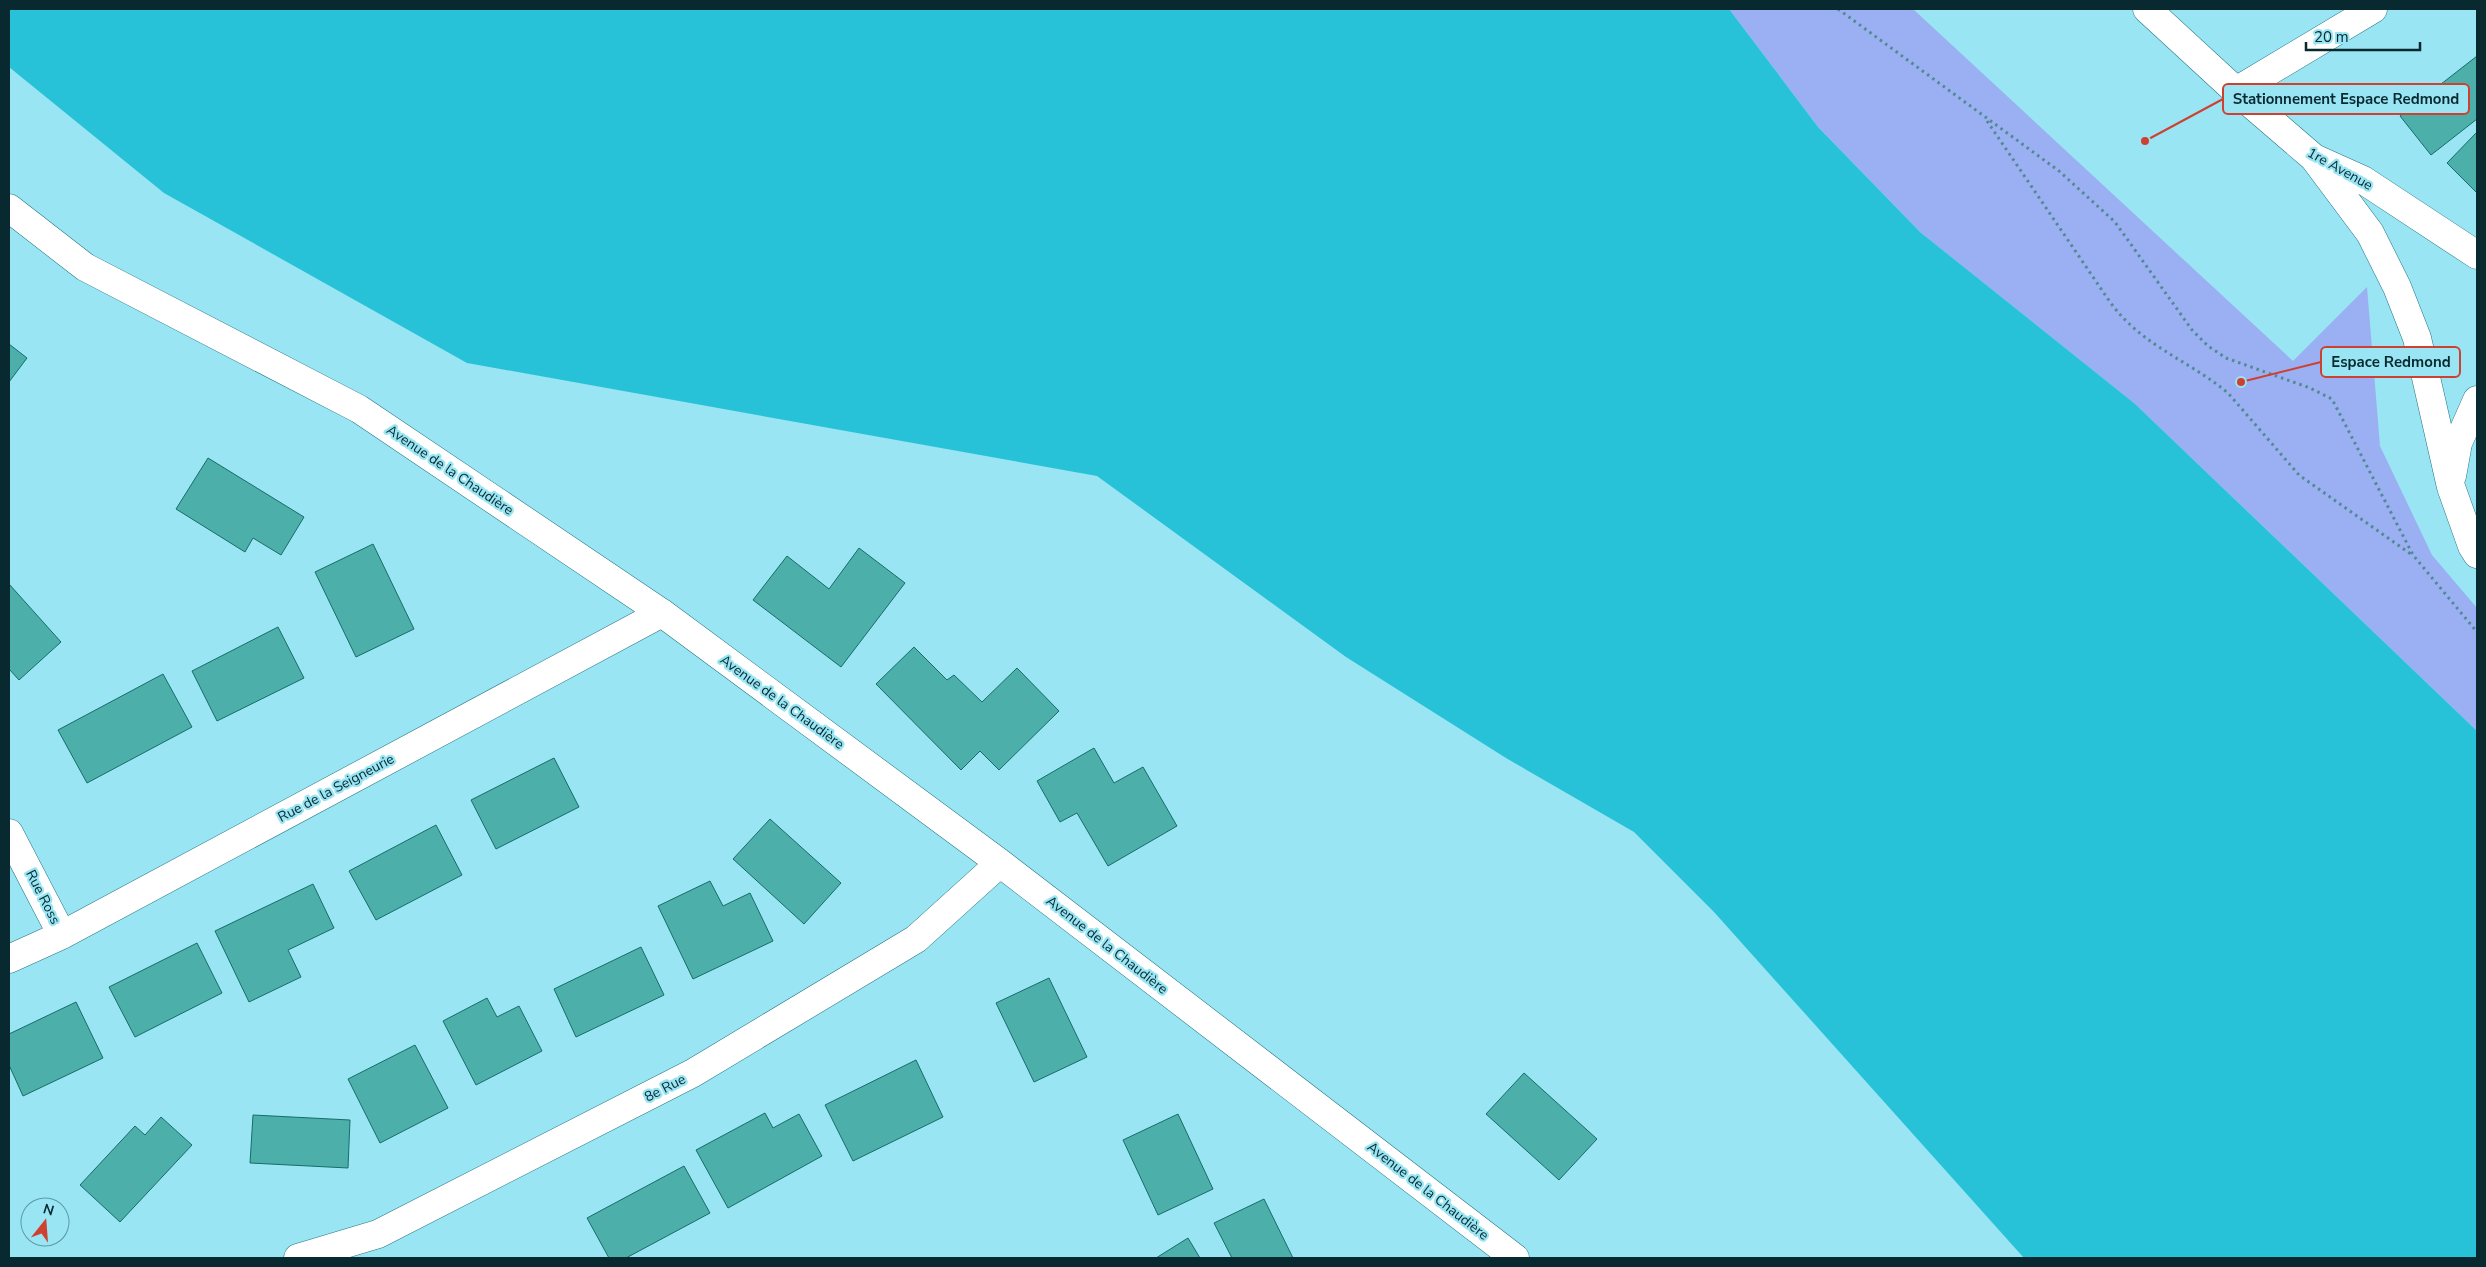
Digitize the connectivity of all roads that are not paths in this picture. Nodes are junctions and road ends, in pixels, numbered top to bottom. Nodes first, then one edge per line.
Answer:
1 (2148, 9) edge
2 (2373, 9) edge
3 (2236, 92) junction
4 (2314, 158) junction
5 (9, 208) edge
6 (2477, 255) edge
7 (2477, 400) edge
8 (2450, 487) junction
9 (2477, 554) edge
10 (662, 613) junction
11 (9, 833) edge
12 (1000, 863) junction
13 (62, 935) junction
14 (9, 959) edge
15 (298, 1258) edge
16 (1515, 1258) edge

1 - 3 street, 1re Avenue
2 - 3 street
3 - 4 street, 1re Avenue
4 - 6 street, 1re Avenue
4 - 8 street
5 - 10 street, Avenue de la Chaudière
7 - 8 street
8 - 9 street
10 - 12 street, Avenue de la Chaudière
10 - 13 street, Rue de la Seigneurie
11 - 13 street, Rue Ross
12 - 15 street, 8e Rue
12 - 16 street, Avenue de la Chaudière
13 - 14 street, Rue de la Seigneurie

